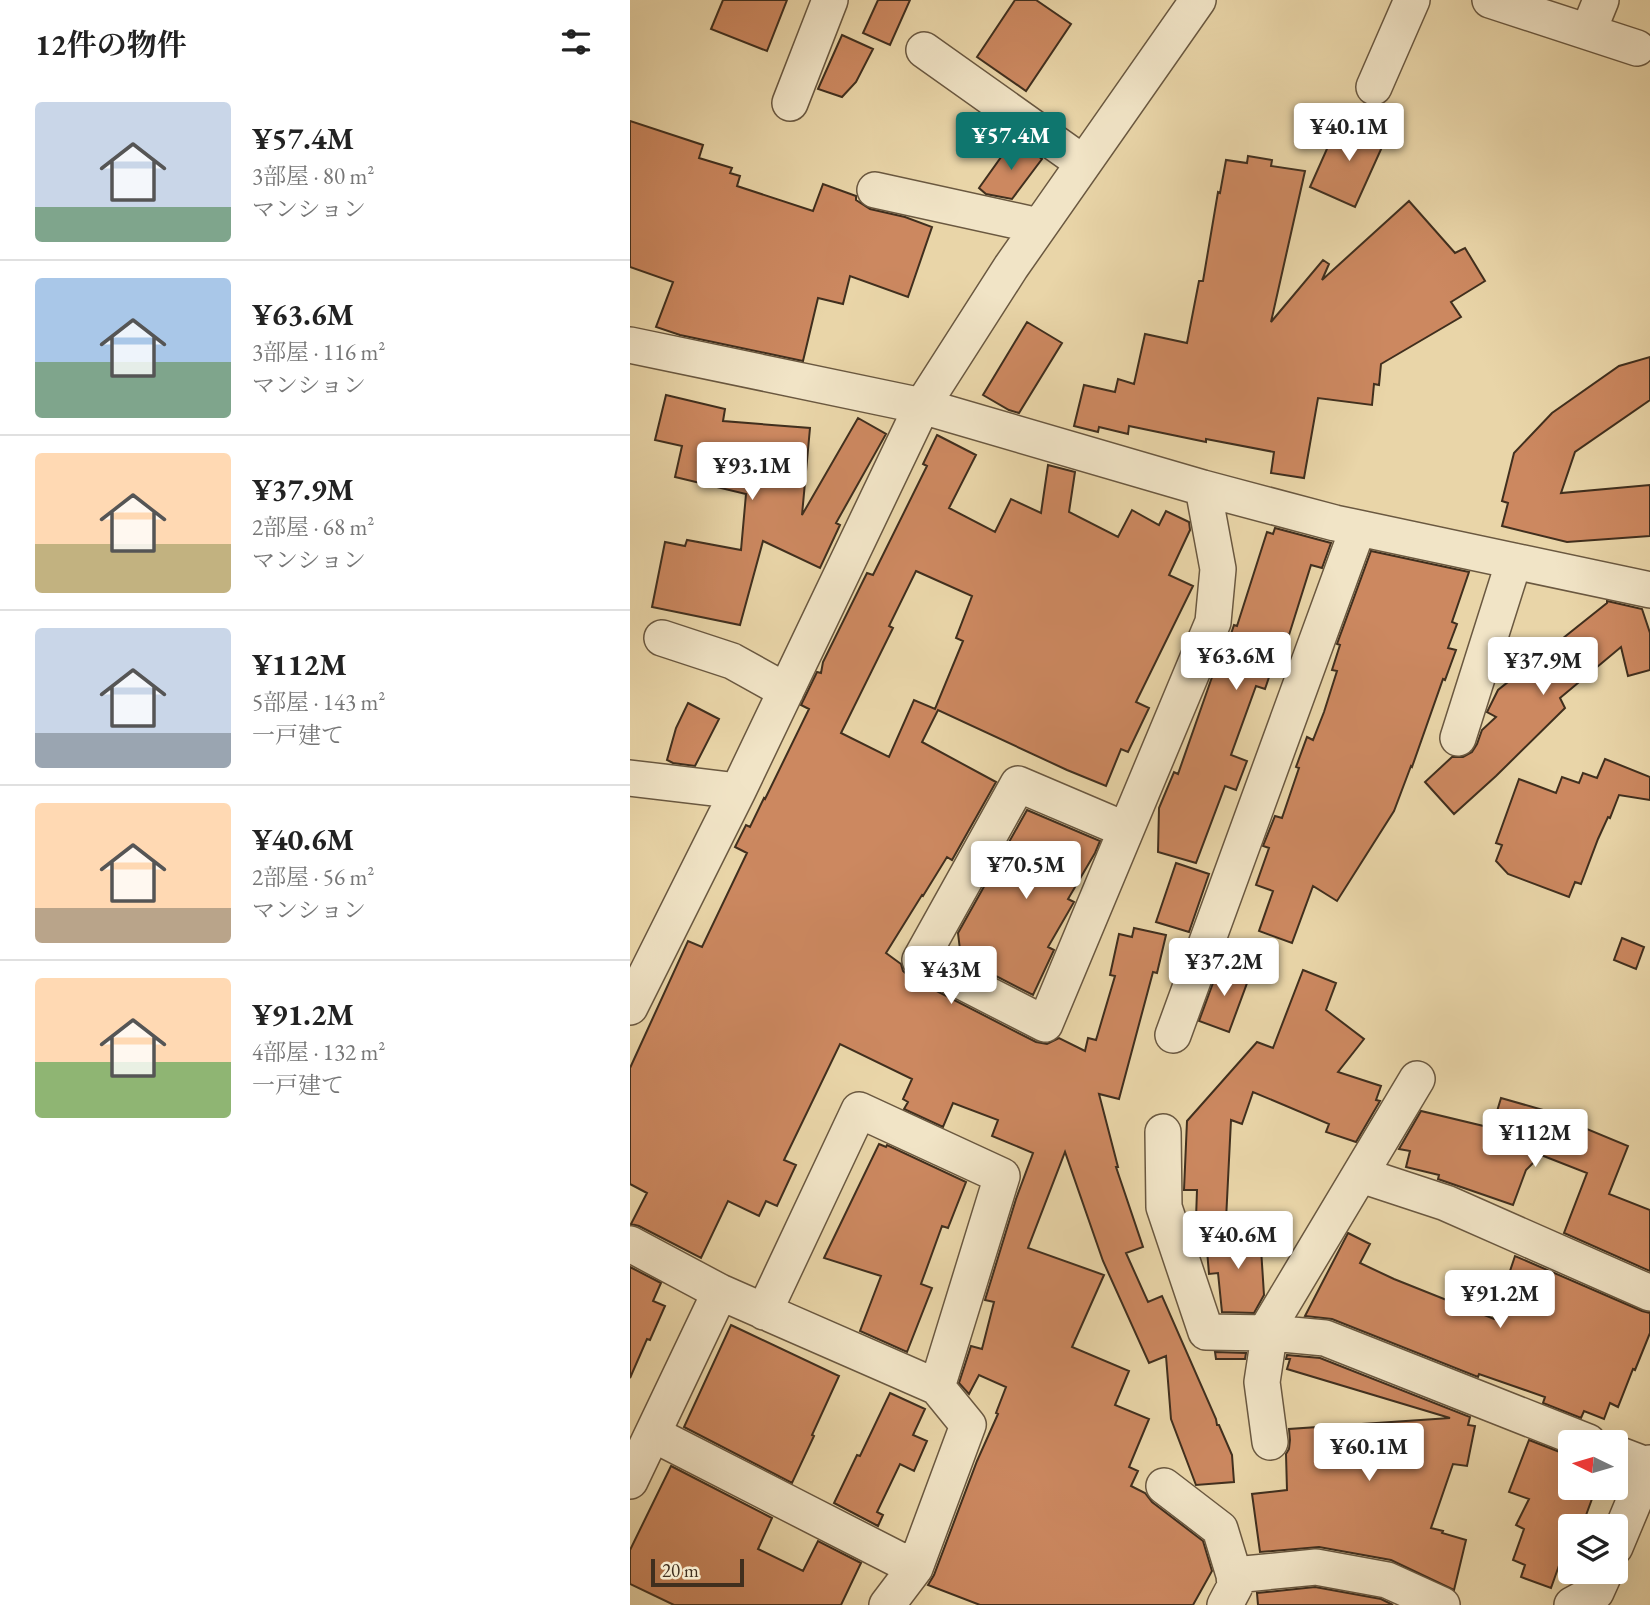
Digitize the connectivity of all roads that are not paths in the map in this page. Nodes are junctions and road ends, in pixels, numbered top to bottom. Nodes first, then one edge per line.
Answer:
1 (830, 0) edge
2 (1198, 0) edge
3 (1412, 0) edge
4 (1490, 0) edge
5 (1601, 0) edge
6 (1588, 32) junction
7 (1637, 48) dead end
8 (924, 50) dead end
9 (1374, 88) dead end
10 (790, 103) dead end
11 (1083, 163) junction
12 (875, 190) dead end
13 (1039, 226) junction
14 (630, 345) edge
15 (922, 406) junction
16 (1203, 488) junction
17 (1358, 528) junction
18 (1514, 561) junction
19 (1650, 590) edge
20 (662, 638) dead end
21 (786, 691) junction
22 (1458, 738) dead end
23 (630, 778) edge
24 (738, 791) junction
25 (1126, 830) junction
26 (631, 1002) edge
27 (1173, 1035) dead end
28 (1417, 1079) dead end
29 (1163, 1132) dead end
30 (1361, 1175) junction
31 (630, 1244) edge
32 (720, 1292) junction
33 (1650, 1293) edge
34 (764, 1312) junction
35 (1270, 1333) junction
36 (937, 1387) junction
37 (1558, 1430) edge
38 (653, 1434) junction
39 (1270, 1442) dead end
40 (1628, 1457) edge
41 (1649, 1464) edge
42 (630, 1481) edge
43 (1164, 1486) dead end
44 (1628, 1515) edge
45 (915, 1568) junction
46 (1600, 1584) edge
47 (1230, 1590) edge
48 (887, 1605) edge
49 (1442, 1605) edge
50 (1572, 1605) edge

1 - 10 street
2 - 11 street
3 - 9 street
4 - 6 street
5 - 6 street
6 - 7 street
8 - 11 street
11 - 13 street
12 - 13 street
13 - 15 street
14 - 15 street
15 - 16 street
15 - 21 street
16 - 17 street
16 - 25 street
17 - 18 street
17 - 27 street
18 - 19 street
18 - 22 street
20 - 21 street
21 - 24 street
23 - 24 street
24 - 26 street
25 - 25 street
28 - 30 street
29 - 35 street
30 - 33 street
30 - 35 street
31 - 32 street
32 - 34 street
32 - 38 street
34 - 36 street
34 - 36 street
35 - 37 street
35 - 39 street
36 - 45 street
38 - 42 street
38 - 45 street
40 - 41 street
41 - 44 street
43 - 47 street
45 - 48 street
46 - 50 street
47 - 49 street

